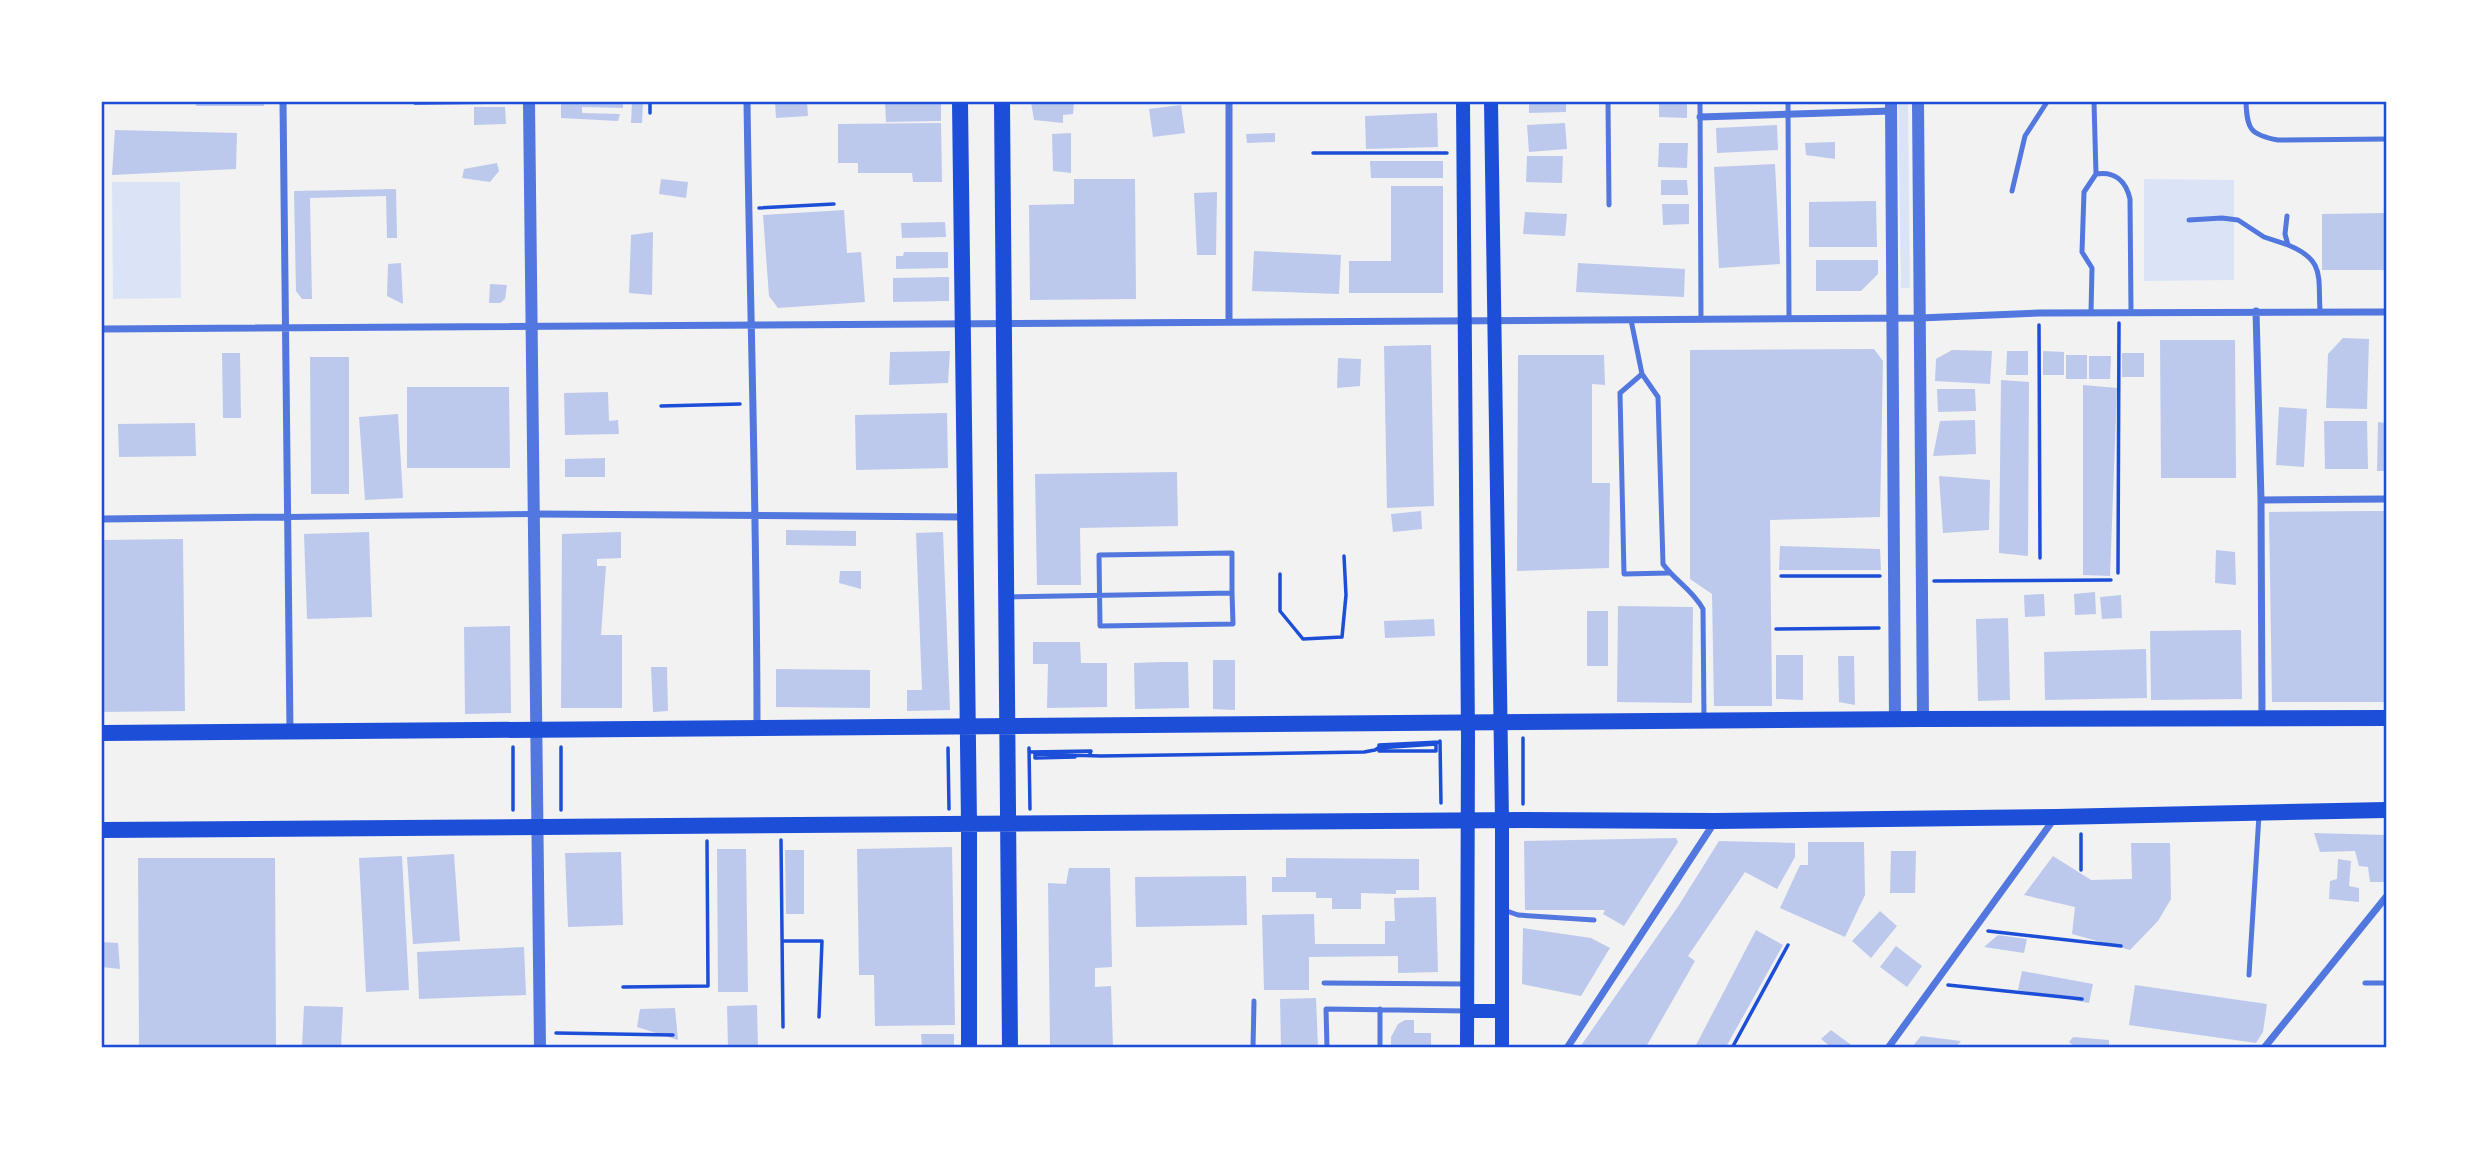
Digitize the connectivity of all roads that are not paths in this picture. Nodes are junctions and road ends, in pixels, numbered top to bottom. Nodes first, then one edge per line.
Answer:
1 (283, 102) edge
2 (529, 102) edge
3 (747, 102) edge
4 (960, 102) edge
5 (1002, 102) edge
6 (1229, 102) edge
7 (1463, 102) edge
8 (1491, 102) edge
9 (1608, 102) edge
10 (1700, 102) edge
11 (1788, 102) edge
12 (1918, 102) edge
13 (2047, 102) edge
14 (2094, 102) edge
15 (2246, 102) edge
16 (1891, 106) edge
17 (1788, 114) junction
18 (1700, 117) junction
19 (2386, 139) edge
20 (2096, 174) junction
21 (2012, 191) dead end
22 (1609, 205) dead end
23 (2287, 216) dead end
24 (2189, 220) dead end
25 (2288, 245) junction
26 (2256, 311) junction
27 (2320, 311) junction
28 (2131, 312) junction
29 (2386, 312) edge
30 (2091, 313) junction
31 (1892, 318) junction
32 (1920, 318) junction
33 (1789, 319) junction
34 (1631, 320) junction
35 (1701, 320) junction
36 (1464, 321) junction
37 (1494, 321) junction
38 (1229, 322) junction
39 (962, 324) junction
40 (1004, 324) junction
41 (750, 325) junction
42 (532, 326) junction
43 (284, 327) junction
44 (102, 328) edge
45 (1642, 374) junction
46 (2386, 499) edge
47 (2261, 500) junction
48 (535, 514) junction
49 (288, 517) junction
50 (757, 517) junction
51 (965, 517) junction
52 (102, 519) edge
53 (1669, 573) junction
54 (1232, 593) junction
55 (1099, 596) junction
56 (1005, 597) junction
57 (2262, 718) junction
58 (2386, 718) edge
59 (1895, 719) junction
60 (1923, 719) junction
61 (1704, 722) junction
62 (757, 727) junction
63 (968, 727) junction
64 (1006, 727) junction
65 (1468, 731) junction
66 (1500, 731) junction
67 (290, 732) junction
68 (102, 733) edge
69 (537, 739) junction
70 (2386, 810) edge
71 (2259, 812) junction
72 (1468, 815) junction
73 (1502, 815) junction
74 (2056, 817) junction
75 (969, 820) junction
76 (1007, 820) junction
77 (1715, 821) junction
78 (537, 823) junction
79 (102, 830) edge
80 (2386, 897) edge
81 (1502, 908) junction
82 (1594, 920) dead end
83 (2249, 975) dead end
84 (1324, 983) dead end
85 (2365, 983) dead end
86 (2386, 983) edge
87 (1467, 984) junction
88 (1254, 1001) dead end
89 (1380, 1009) junction
90 (1467, 1011) junction
91 (1502, 1011) junction
92 (540, 1048) edge
93 (969, 1048) edge
94 (1010, 1048) edge
95 (1253, 1048) edge
96 (1327, 1048) edge
97 (1380, 1048) edge
98 (1466, 1048) edge
99 (1502, 1048) edge
100 (1567, 1048) edge
101 (1888, 1048) edge
102 (2264, 1048) edge

1 - 43 street
2 - 42 street
3 - 41 street
4 - 39 main road
5 - 40 main road
6 - 38 street
7 - 36 main road
8 - 37 main road
9 - 22 lane
10 - 18 lane
11 - 17 lane
12 - 32 street
13 - 21 lane
14 - 20 lane
15 - 19 lane
16 - 17 street
16 - 31 street
17 - 18 street
17 - 33 lane
18 - 35 lane
20 - 28 lane
20 - 30 lane
23 - 25 lane
24 - 25 lane
25 - 27 lane
26 - 27 street
26 - 28 street
26 - 47 street
27 - 29 street
28 - 30 street
30 - 32 street
31 - 32 street
31 - 33 street
31 - 59 street
32 - 60 street
33 - 35 street
34 - 35 street
34 - 37 street
34 - 45 lane
36 - 37 street
36 - 38 street
36 - 65 main road
37 - 66 main road
38 - 40 street
39 - 40 street
39 - 41 street
39 - 51 main road
40 - 56 main road
41 - 42 street
41 - 50 street
42 - 43 street
42 - 48 street
43 - 44 street
43 - 49 street
45 - 53 lane
45 - 53 lane
46 - 47 street
47 - 57 street
48 - 49 street
48 - 50 street
48 - 69 street
49 - 52 street
49 - 67 street
50 - 51 street
50 - 62 street
51 - 63 main road
53 - 61 lane
54 - 55 lane
54 - 55 lane
54 - 55 lane
55 - 56 lane
56 - 64 main road
57 - 58 main road
57 - 60 main road
59 - 60 main road
59 - 61 main road
61 - 66 main road
62 - 63 main road
62 - 69 main road
63 - 64 main road
63 - 75 main road
64 - 65 main road
64 - 76 main road
65 - 66 main road
65 - 72 main road
66 - 73 main road
67 - 68 main road
67 - 69 main road
69 - 78 street
70 - 71 main road
71 - 74 main road
71 - 83 lane
72 - 73 main road
72 - 76 main road
72 - 87 main road
73 - 77 main road
73 - 81 main road
74 - 77 main road
74 - 101 street
75 - 76 main road
75 - 78 main road
75 - 93 main road
76 - 94 main road
77 - 100 street
78 - 79 main road
78 - 92 street
80 - 102 street
81 - 82 lane
81 - 91 main road
84 - 87 lane
85 - 86 lane
87 - 90 main road
88 - 95 lane
89 - 90 lane
89 - 96 lane
89 - 97 lane
90 - 91 main road
90 - 98 main road
91 - 99 main road

